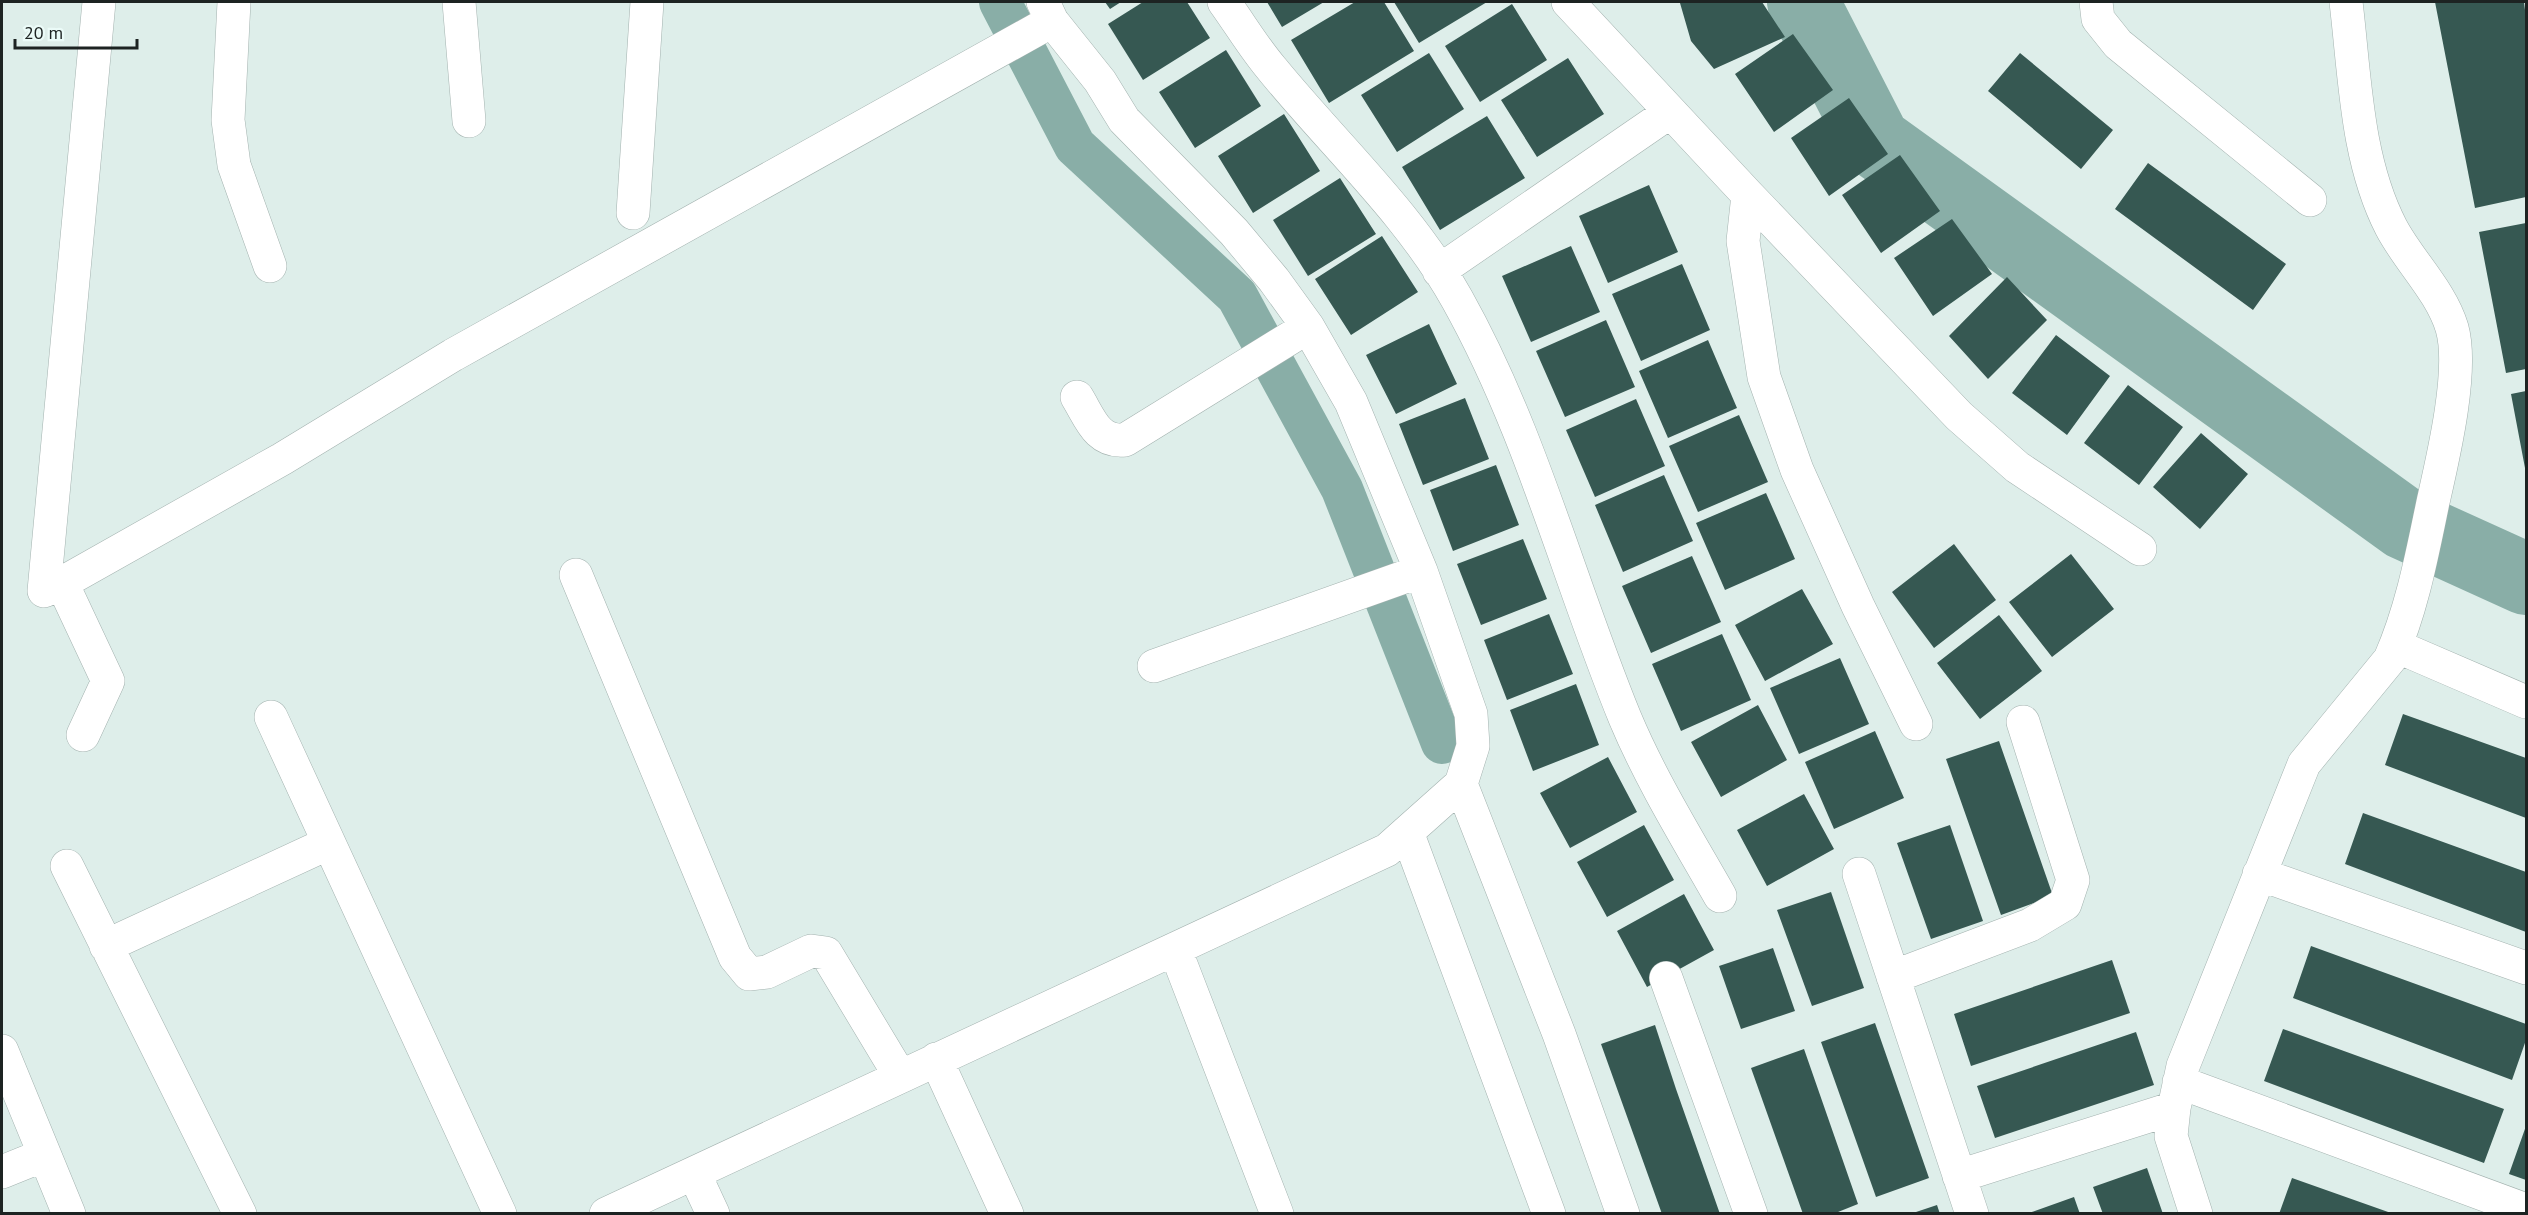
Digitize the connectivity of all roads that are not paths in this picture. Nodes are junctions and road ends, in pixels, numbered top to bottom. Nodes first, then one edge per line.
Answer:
1 (99, 2) edge
2 (234, 2) edge
3 (459, 2) edge
4 (647, 2) edge
5 (1224, 2) edge
6 (1568, 2) edge
7 (2096, 2) edge
8 (2346, 2) edge
9 (1048, 11) edge
10 (1670, 112) junction
11 (469, 121) dead end
12 (1748, 195) junction
13 (2310, 200) dead end
14 (633, 213) dead end
15 (270, 266) dead end
16 (1439, 272) junction
17 (1308, 327) junction
18 (1077, 397) dead end
19 (2140, 549) dead end
20 (1421, 571) junction
21 (576, 575) dead end
22 (62, 583) junction
23 (2396, 646) junction
24 (1154, 666) dead end
25 (2526, 702) edge
26 (271, 717) dead end
27 (2023, 722) dead end
28 (1916, 724) dead end
29 (83, 735) dead end
30 (1461, 784) junction
31 (1407, 832) junction
32 (329, 843) junction
33 (67, 866) dead end
34 (1859, 874) dead end
35 (2259, 874) junction
36 (1720, 896) dead end
37 (106, 946) junction
38 (1175, 949) junction
39 (2526, 968) edge
40 (1893, 977) junction
41 (1666, 978) dead end
42 (2, 1051) edge
43 (936, 1059) junction
44 (900, 1076) junction
45 (2176, 1095) junction
46 (44, 1155) junction
47 (2, 1172) edge
48 (694, 1173) junction
49 (1959, 1176) junction
50 (2526, 1210) edge
51 (69, 1214) edge
52 (240, 1214) edge
53 (500, 1214) edge
54 (606, 1214) edge
55 (712, 1214) edge
56 (1007, 1214) edge
57 (1276, 1214) edge
58 (1549, 1214) edge
59 (1623, 1214) edge
60 (1751, 1214) edge
61 (1972, 1214) edge
62 (2196, 1214) edge

1 - 22 street
2 - 15 street
3 - 11 street
4 - 14 street
5 - 16 street
6 - 10 street
7 - 13 street
8 - 23 street
9 - 17 street
9 - 22 street
10 - 12 street
10 - 16 street
12 - 19 street
12 - 28 street
16 - 36 street
17 - 18 street
17 - 20 street
20 - 24 street
20 - 30 street
21 - 44 street
22 - 29 street
23 - 25 street
23 - 35 street
26 - 32 street
27 - 40 street
30 - 31 street
30 - 59 street
31 - 38 street
31 - 58 street
32 - 37 street
32 - 53 street
33 - 37 street
34 - 40 street
35 - 39 street
35 - 45 street
37 - 52 street
38 - 43 street
38 - 57 street
40 - 49 street
41 - 60 street
42 - 46 street
43 - 44 street
43 - 56 street
44 - 48 street
45 - 49 street
45 - 50 street
45 - 62 street
46 - 47 street
46 - 51 street
48 - 54 street
48 - 55 street
49 - 61 street

